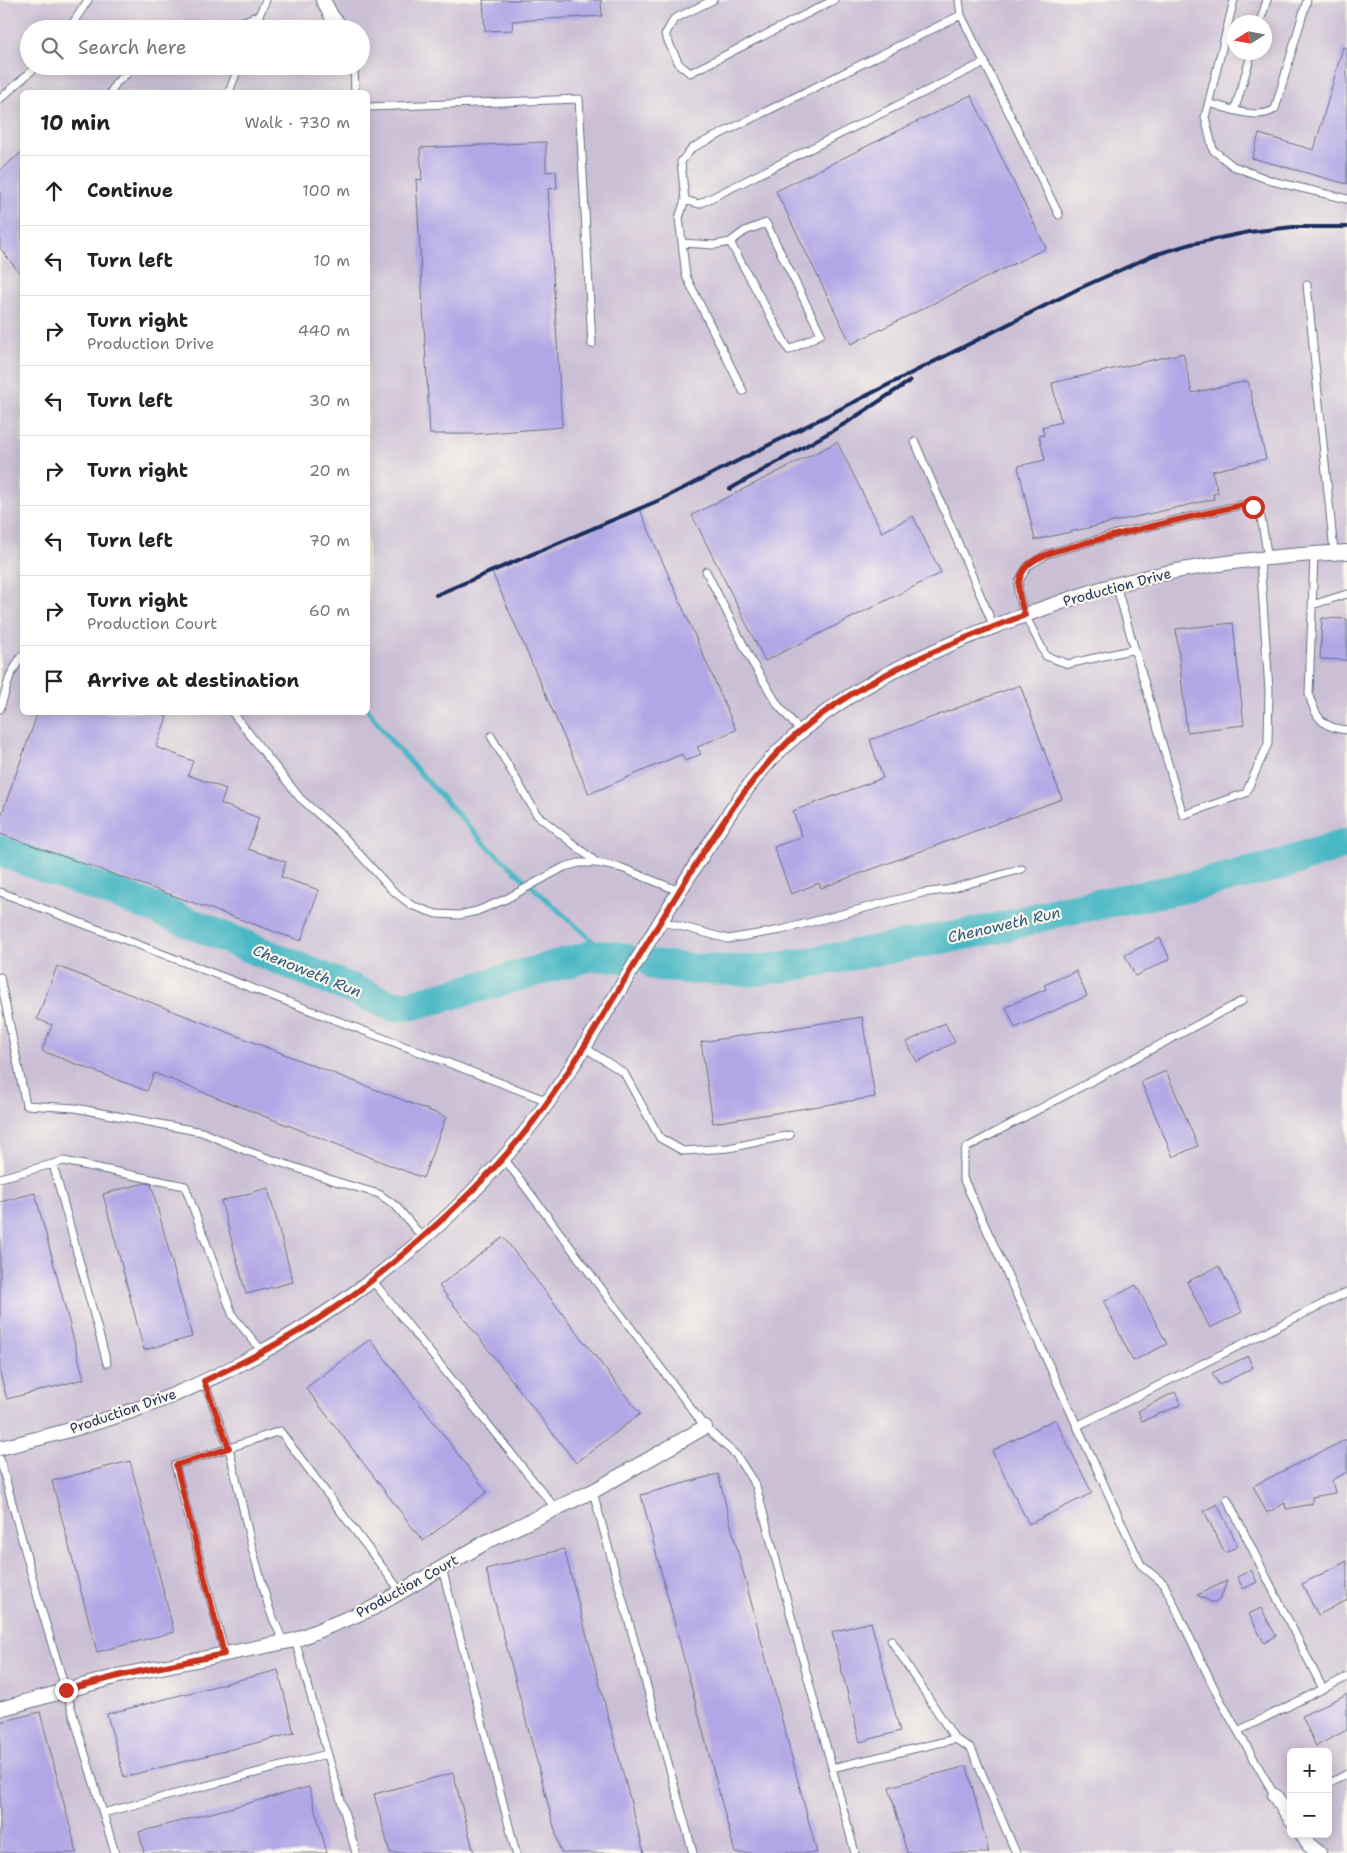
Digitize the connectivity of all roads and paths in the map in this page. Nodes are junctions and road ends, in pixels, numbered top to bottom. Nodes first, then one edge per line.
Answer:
1 (88, 0) edge
2 (266, 0) edge
3 (323, 0) edge
4 (713, 0) edge
5 (834, 0) edge
6 (959, 0) edge
7 (1234, 0) edge
8 (1267, 0) edge
9 (1307, 0) edge
10 (259, 15) junction
11 (961, 15) junction
12 (1262, 15) edge
13 (75, 20) edge
14 (246, 20) edge
15 (257, 20) edge
16 (335, 20) edge
17 (1250, 60) edge
18 (985, 62) junction
19 (27, 75) edge
20 (125, 75) edge
21 (236, 75) edge
22 (354, 75) edge
23 (112, 90) edge
24 (230, 90) edge
25 (355, 90) edge
26 (0, 99) edge
27 (1209, 103) junction
28 (370, 107) edge
29 (1235, 109) junction
30 (1347, 198) edge
31 (685, 200) junction
32 (1059, 215) dead end
33 (730, 242) junction
34 (682, 243) junction
35 (1307, 285) dead end
36 (592, 344) dead end
37 (743, 391) dead end
38 (915, 442) dead end
39 (1341, 552) edge
40 (1314, 554) junction
41 (1264, 558) junction
42 (706, 571) dead end
43 (1116, 585) junction
44 (1347, 594) edge
45 (1312, 605) junction
46 (1025, 615) junction
47 (994, 627) junction
48 (1135, 649) junction
49 (20, 658) edge
50 (0, 709) edge
51 (234, 715) edge
52 (1347, 730) edge
53 (801, 732) junction
54 (491, 736) dead end
55 (597, 863) junction
56 (1022, 869) dead end
57 (680, 891) junction
58 (0, 892) edge
59 (661, 921) junction
60 (0, 977) edge
61 (1242, 1001) dead end
62 (584, 1048) junction
63 (548, 1101) junction
64 (790, 1135) dead end
65 (503, 1158) junction
66 (53, 1164) junction
67 (0, 1178) edge
68 (422, 1238) junction
69 (372, 1280) junction
70 (1347, 1292) edge
71 (262, 1351) junction
72 (108, 1364) dead end
73 (204, 1381) junction
74 (1077, 1426) junction
75 (705, 1427) junction
76 (0, 1448) edge
77 (229, 1448) junction
78 (0, 1459) edge
79 (593, 1492) junction
80 (1227, 1498) dead end
81 (556, 1509) junction
82 (442, 1568) junction
83 (401, 1592) junction
84 (891, 1640) dead end
85 (290, 1641) junction
86 (224, 1654) junction
87 (1347, 1677) edge
88 (1322, 1689) junction
89 (66, 1690) junction
90 (0, 1709) edge
91 (1238, 1731) junction
92 (955, 1739) junction
93 (327, 1754) junction
94 (832, 1768) junction
95 (1347, 1774) edge
96 (1332, 1782) edge
97 (1285, 1807) edge
98 (103, 1814) junction
99 (1305, 1838) edge
100 (115, 1853) edge
101 (356, 1853) edge
102 (516, 1853) edge
103 (693, 1853) edge
104 (855, 1853) edge
105 (1016, 1853) edge
106 (1319, 1853) edge

1 - 13 lane
2 - 10 lane
3 - 16 street
4 - 5 lane
6 - 11 lane
7 - 27 lane
8 - 12 lane
9 - 29 lane
10 - 14 lane
10 - 15 lane
11 - 18 lane
11 - 31 lane
17 - 29 lane
18 - 31 lane
18 - 32 lane
19 - 26 lane
20 - 23 lane
21 - 24 lane
22 - 25 lane
27 - 29 lane
27 - 30 lane
28 - 36 lane
31 - 34 lane
33 - 33 lane
33 - 34 lane
34 - 37 lane
35 - 39 lane
38 - 47 lane
39 - 40 street, Production Drive
40 - 41 street, Production Drive
40 - 45 lane
41 - 43 street, Production Drive
41 - 46 lane
41 - 48 lane
42 - 53 lane
43 - 46 street, Production Drive
43 - 48 lane
44 - 45 lane
45 - 52 lane
46 - 47 street, Production Drive
46 - 48 lane
47 - 53 street, Production Drive
49 - 50 lane
51 - 55 lane
53 - 57 street, Production Drive
54 - 55 lane
55 - 57 lane
56 - 59 lane
57 - 59 street, Production Drive
58 - 63 lane
59 - 62 street, Production Drive
60 - 68 lane
61 - 74 lane
62 - 63 street, Production Drive
62 - 64 lane
63 - 65 street, Production Drive
65 - 68 street, Production Drive
65 - 75 lane
66 - 67 lane
66 - 71 lane
66 - 72 lane
68 - 69 street, Production Drive
69 - 71 street, Production Drive
69 - 81 lane
70 - 74 lane
71 - 73 street, Production Drive
73 - 76 street, Production Drive
73 - 77 lane
74 - 91 lane
75 - 79 street, Production Court
75 - 94 lane
77 - 83 lane
77 - 85 lane
77 - 86 lane
78 - 89 lane
79 - 81 street, Production Court
79 - 103 lane
80 - 88 lane
81 - 82 street, Production Court
82 - 83 street, Production Court
82 - 102 lane
83 - 85 street, Production Court
84 - 92 lane
85 - 86 street, Production Court
85 - 93 lane
86 - 89 street, Production Court
87 - 88 lane
88 - 91 lane
89 - 90 street, Production Court
89 - 98 lane
91 - 97 lane
92 - 94 lane
92 - 105 lane
93 - 98 lane
93 - 101 lane
94 - 104 lane
95 - 96 lane
98 - 100 lane
99 - 106 street

